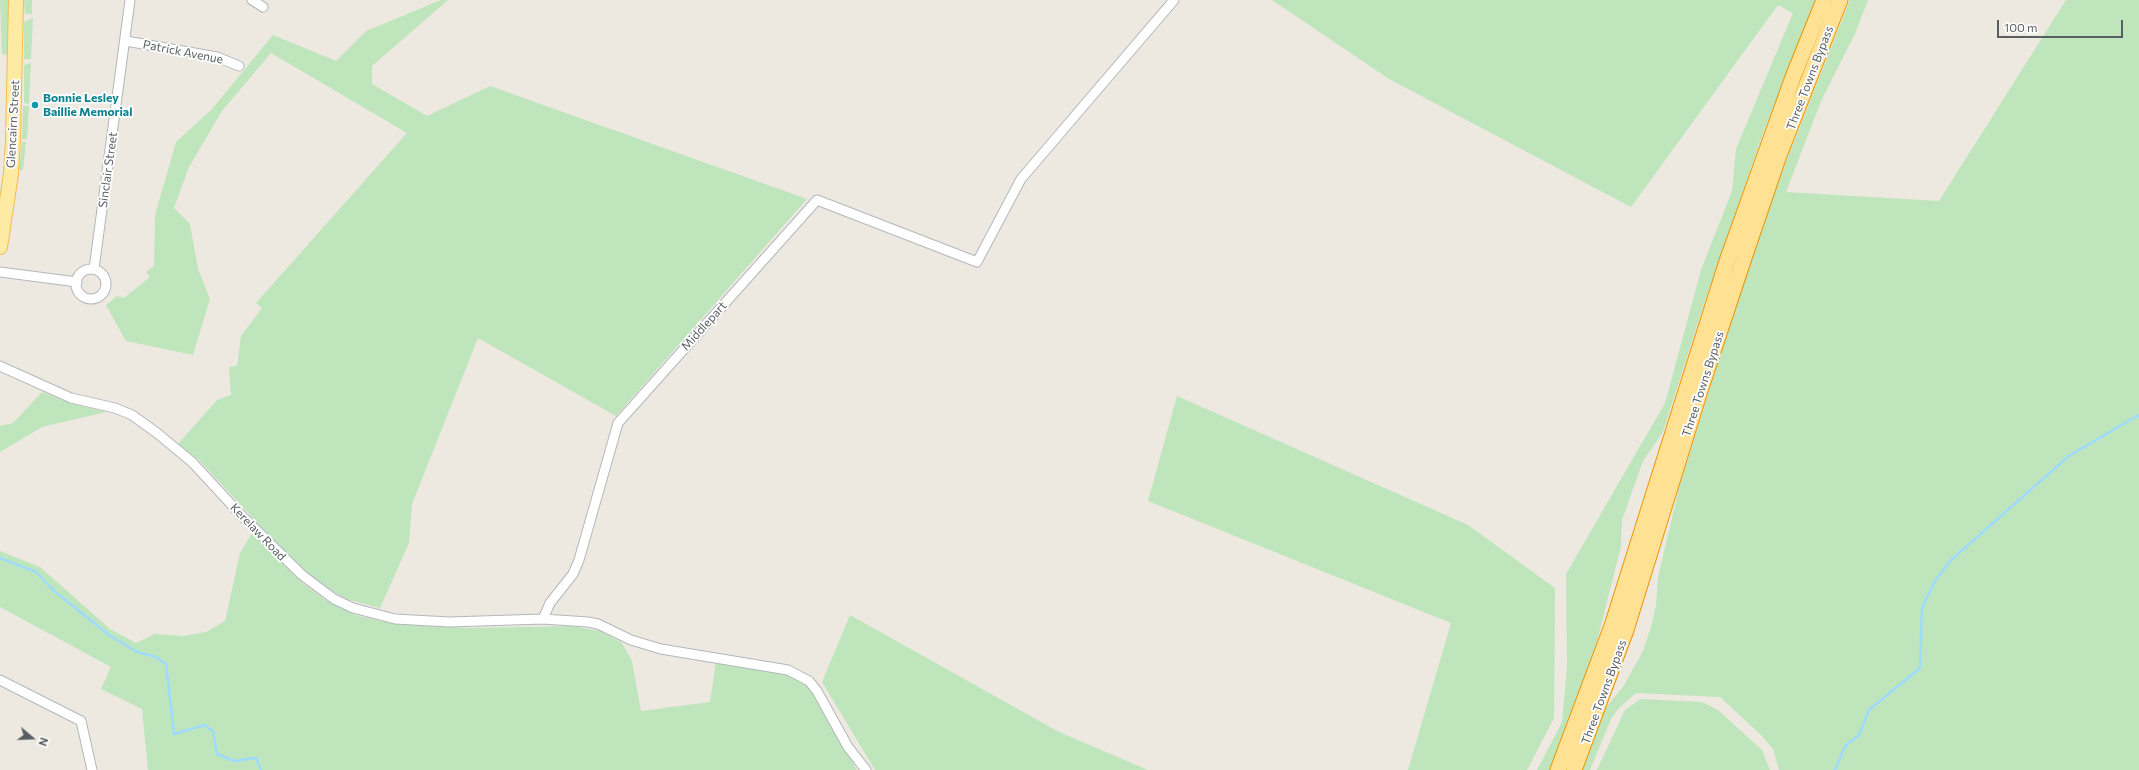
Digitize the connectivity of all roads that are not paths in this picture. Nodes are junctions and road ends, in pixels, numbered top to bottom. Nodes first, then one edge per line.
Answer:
1 (16, 0) edge
2 (130, 0) edge
3 (252, 0) edge
4 (1174, 0) edge
5 (1824, 0) edge
6 (1840, 0) edge
7 (263, 7) dead end
8 (126, 41) junction
9 (239, 66) dead end
10 (3, 210) edge
11 (0, 247) edge
12 (94, 270) junction
13 (0, 272) edge
14 (77, 282) junction
15 (0, 366) edge
16 (543, 619) junction
17 (0, 680) edge
18 (92, 770) edge
19 (866, 770) edge
20 (1558, 770) edge
21 (1574, 770) edge

1 - 10 main road, Glencairn Street
2 - 8 street, Sinclair Street
3 - 7 street
4 - 16 street, Middlepart
5 - 20 highway, Three Towns Bypass
6 - 21 highway, Three Towns Bypass
8 - 9 street, Patrick Avenue
8 - 12 street, Sinclair Street
10 - 11 main road, Glencairn Street
12 - 14 street
12 - 14 street
13 - 14 street
15 - 16 street, Kerelaw Road
16 - 19 street, Kerelaw Road
17 - 18 street

